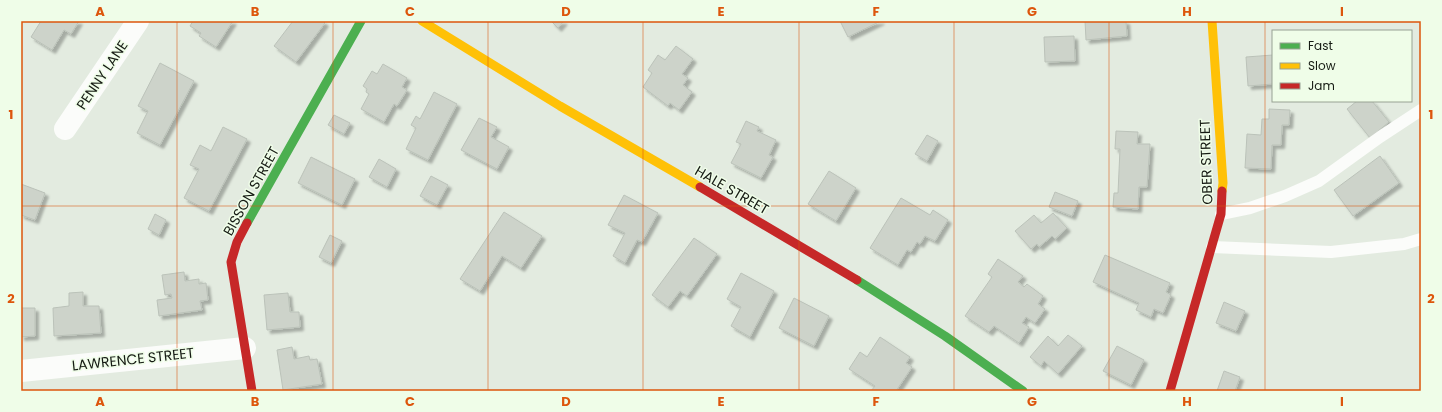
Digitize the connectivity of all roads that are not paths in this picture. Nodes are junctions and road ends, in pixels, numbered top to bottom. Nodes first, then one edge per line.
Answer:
1 (138, 21) edge
2 (361, 21) edge
3 (422, 21) edge
4 (1212, 21) edge
5 (1421, 110) edge
6 (65, 129) dead end
7 (1221, 214) junction
8 (1421, 239) edge
9 (1212, 247) junction
10 (245, 348) junction
11 (21, 371) edge
12 (252, 391) edge
13 (1023, 391) edge
14 (1170, 391) edge

1 - 6 street, PENNY LANE
2 - 10 street, BISSON STREET
3 - 13 street, HALE STREET
4 - 7 street, OBER STREET
5 - 7 lane
7 - 9 street, OBER STREET
8 - 9 lane
9 - 14 street, OBER STREET
10 - 11 street, LAWRENCE STREET
10 - 12 street, BISSON STREET

